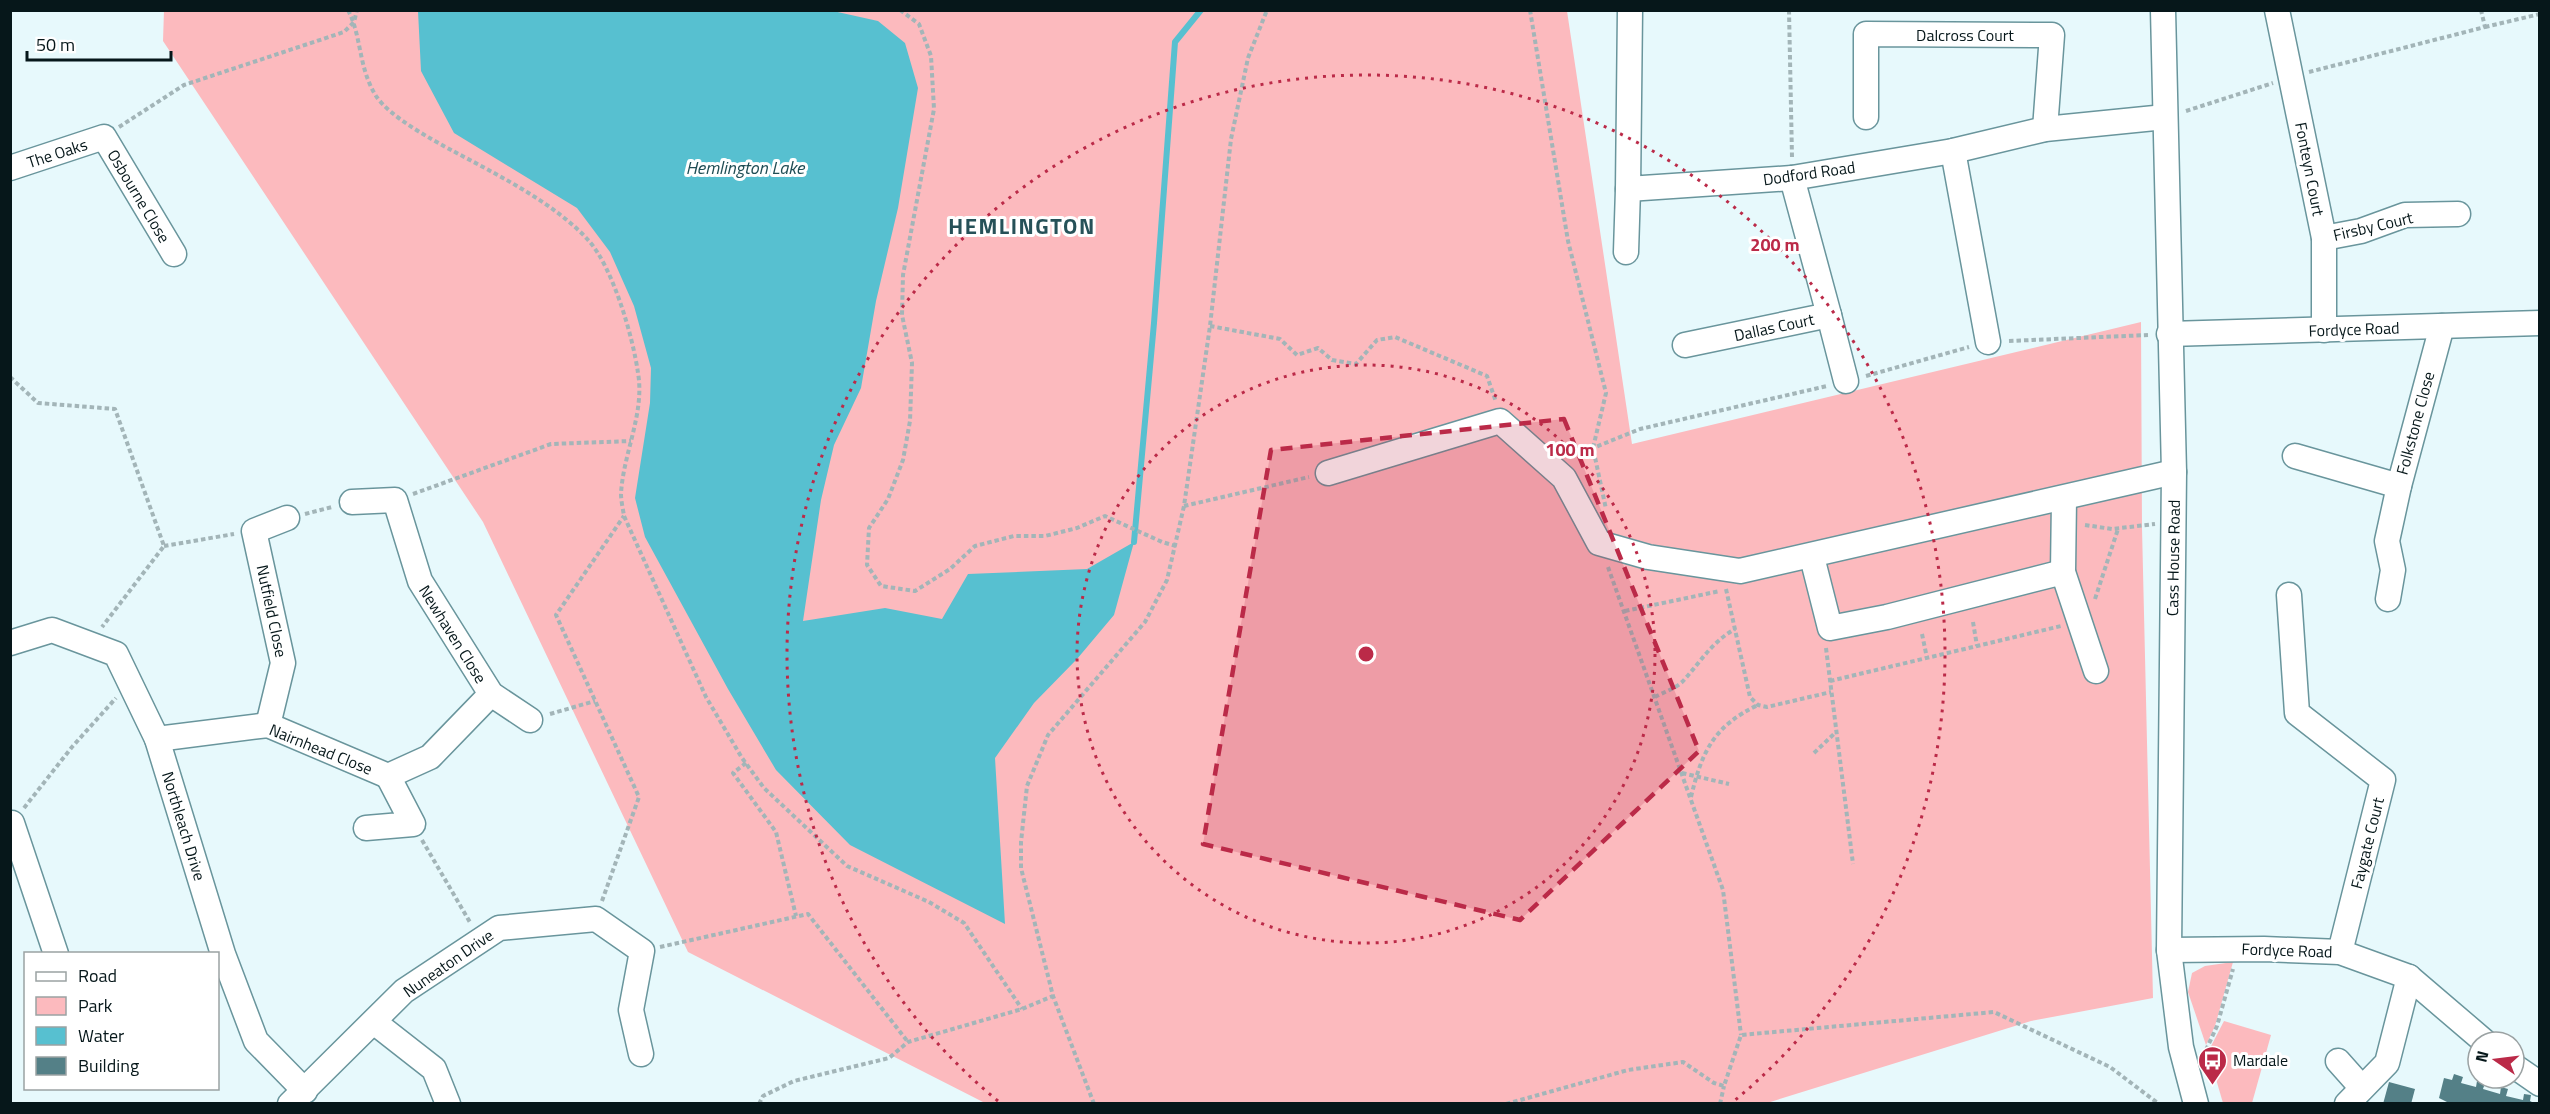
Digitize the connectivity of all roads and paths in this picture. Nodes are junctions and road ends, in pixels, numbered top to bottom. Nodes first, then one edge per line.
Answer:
1 (348, 10) edge
2 (357, 10) edge
3 (900, 10) edge
4 (1267, 10) edge
5 (1530, 10) edge
6 (1630, 10) edge
7 (1789, 10) edge
8 (2163, 10) edge
9 (2277, 10) edge
10 (2481, 10) edge
11 (2540, 14) edge
12 (354, 22) junction
13 (2485, 27) junction
14 (2292, 77) junction
15 (1866, 117) dead end
16 (2165, 117) junction
17 (2045, 129) junction
18 (104, 137) junction
19 (1953, 151) junction
20 (10, 168) edge
21 (1792, 178) junction
22 (1628, 189) junction
23 (2458, 214) dead end
24 (2324, 238) junction
25 (1626, 252) dead end
26 (174, 254) dead end
27 (1829, 315) junction
28 (2540, 323) edge
29 (1210, 326) junction
30 (2442, 326) junction
31 (2324, 330) junction
32 (2169, 334) junction
33 (1988, 342) dead end
34 (1685, 345) dead end
35 (10, 377) edge
36 (1846, 381) dead end
37 (1500, 421) junction
38 (631, 441) junction
39 (2295, 456) dead end
40 (2174, 472) junction
41 (1329, 473) joint
42 (2399, 486) junction
43 (2064, 499) junction
44 (394, 500) junction
45 (352, 502) joint
46 (1184, 506) junction
47 (1606, 510) dead end
48 (624, 516) junction
49 (287, 518) joint
50 (2173, 521) junction
51 (2063, 529) junction
52 (2118, 529) junction
53 (254, 531) junction
54 (1599, 543) junction
55 (164, 546) junction
56 (1176, 546) junction
57 (1812, 557) junction
58 (1722, 568) junction
59 (2063, 572) junction
60 (2289, 595) dead end
61 (2388, 599) dead end
62 (2079, 621) junction
63 (1973, 622) dead end
64 (1830, 628) junction
65 (1735, 629) junction
66 (1922, 634) dead end
67 (10, 643) edge
68 (89, 644) junction
69 (1977, 646) junction
70 (1927, 658) junction
71 (2096, 671) dead end
72 (1830, 681) junction
73 (130, 682) junction
74 (1832, 692) junction
75 (491, 694) junction
76 (1655, 697) junction
77 (595, 701) junction
78 (1758, 705) junction
79 (530, 720) joint
80 (268, 725) junction
81 (1837, 731) junction
82 (157, 739) junction
83 (1814, 753) dead end
84 (746, 763) junction
85 (1682, 773) junction
86 (388, 776) junction
87 (1696, 776) junction
88 (1729, 784) dead end
89 (1691, 798) junction
90 (12, 823) joint
91 (413, 824) junction
92 (366, 828) dead end
93 (1854, 864) dead end
94 (796, 916) junction
95 (596, 919) junction
96 (480, 940) junction
97 (2239, 949) junction
98 (2169, 950) junction
99 (642, 951) junction
100 (55, 952) edge
101 (219, 952) edge
102 (2340, 952) junction
103 (220, 956) edge
104 (2409, 977) junction
105 (1053, 996) junction
106 (1022, 1009) junction
107 (374, 1022) junction
108 (2471, 1030) edge
109 (1741, 1035) junction
110 (908, 1042) junction
111 (2206, 1050) dead end
112 (641, 1054) dead end
113 (2338, 1061) dead end
114 (2526, 1074) edge
115 (2540, 1084) edge
116 (1724, 1086) junction
117 (2355, 1096) edge
118 (298, 1097) edge
119 (448, 1104) edge
120 (759, 1104) edge
121 (1094, 1104) edge
122 (1506, 1104) edge
123 (1720, 1104) edge
124 (2159, 1104) edge
125 (2196, 1104) edge

1 - 12 path
2 - 12 path
3 - 56 path
4 - 29 path
5 - 47 path
6 - 22 street
7 - 21 path
8 - 16 street, Cass House Road
9 - 14 street, Fonteyn Court
10 - 13 path
11 - 13 path
12 - 18 path
12 - 38 path
13 - 14 path
14 - 16 path
14 - 24 street, Fonteyn Court
15 - 17 street, Dalcross Court
16 - 17 street, Dodford Road
16 - 32 street, Cass House Road
17 - 19 street, Dodford Road
18 - 20 street, The Oaks
18 - 26 street, Osbourne Close
19 - 21 street, Dodford Road
19 - 33 street
21 - 22 street, Dodford Road
21 - 27 street, Dallas Court
22 - 25 street
23 - 24 street, Firsby Court
24 - 31 street, Fonteyn Court
27 - 34 street, Dallas Court
27 - 36 street
28 - 30 street, Fordyce Road
29 - 37 path
29 - 46 path
30 - 31 street, Fordyce Road
30 - 42 street, Folkstone Close
31 - 32 street, Fordyce Road
32 - 40 street, Cass House Road
35 - 55 path
37 - 41 street
37 - 54 street
38 - 44 path
38 - 48 path
39 - 42 street, Folkstone Close
40 - 43 street
40 - 50 street, Cass House Road
41 - 46 path
42 - 61 street
43 - 51 street
43 - 57 street
44 - 45 street
44 - 75 street, Newhaven Close
45 - 49 path
46 - 56 path
48 - 77 path
48 - 84 path
49 - 53 street
50 - 52 path
50 - 98 street, Cass House Road
51 - 52 path
51 - 59 street
52 - 62 path
53 - 55 path
53 - 80 street, Nutfield Close
54 - 58 street
54 - 76 path
55 - 68 path
56 - 105 path
57 - 58 street
57 - 64 street
58 - 65 path
59 - 62 street
59 - 64 street
60 - 102 street, Faygate Court
62 - 69 path
62 - 71 street
63 - 69 path
64 - 72 path
65 - 76 path
65 - 78 path
66 - 70 path
67 - 68 street, Northleach Drive
68 - 73 street, Northleach Drive
69 - 70 path
70 - 72 path
72 - 74 path
73 - 82 street, Northleach Drive
73 - 90 path
74 - 78 path
74 - 81 path
75 - 79 street, Newhaven Close
75 - 86 street, Nairnhead Close
76 - 85 path
77 - 79 path
77 - 95 path
78 - 87 path
80 - 82 street, Nairnhead Close
80 - 86 street, Nairnhead Close
81 - 83 path
81 - 93 path
82 - 101 street, Northleach Drive
84 - 94 path
84 - 106 path
85 - 87 path
85 - 89 path
86 - 91 street
87 - 88 path
87 - 89 path
89 - 109 path
90 - 100 street
91 - 92 street
91 - 96 path
94 - 99 path
94 - 110 path
95 - 96 street, Nuneaton Drive
95 - 99 street
96 - 107 street, Nuneaton Drive
97 - 98 street, Fordyce Road
97 - 102 street, Fordyce Road
97 - 111 path
98 - 125 street, Cass House Road
99 - 112 street
102 - 104 street, Fordyce Road
103 - 118 street, Northleach Drive
104 - 108 street, Fordyce Road
104 - 117 street
105 - 106 path
105 - 121 path
106 - 110 path
107 - 118 street, Nuneaton Drive
107 - 119 street
109 - 116 path
109 - 124 path
110 - 120 path
113 - 117 street
114 - 115 street
116 - 122 path
116 - 123 path

